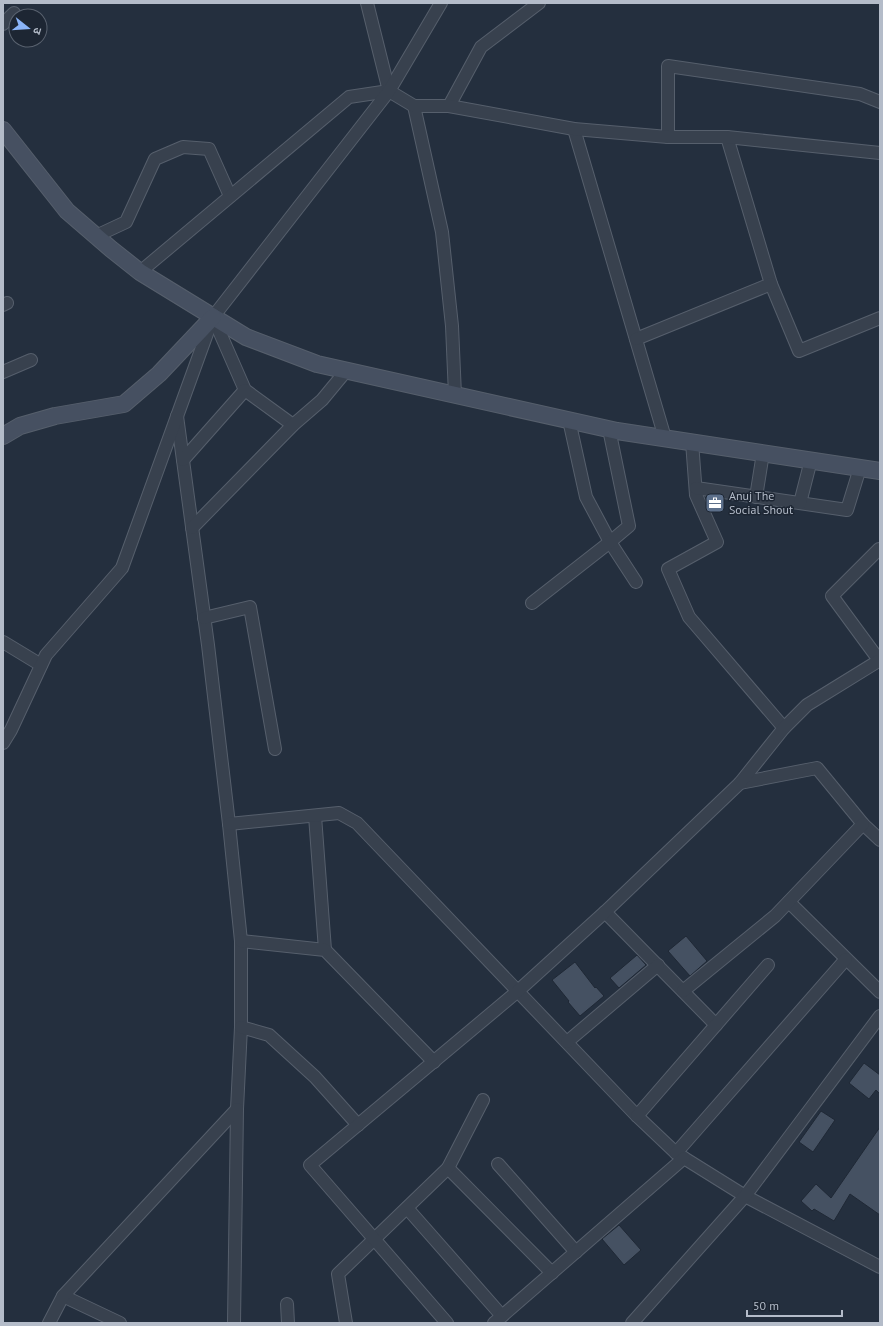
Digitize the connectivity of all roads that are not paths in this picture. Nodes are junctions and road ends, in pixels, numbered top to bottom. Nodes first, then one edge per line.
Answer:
1 (368, 3) edge
2 (441, 3) edge
3 (539, 3) edge
4 (389, 91) junction
5 (880, 102) edge
6 (414, 106) junction
7 (449, 106) junction
8 (574, 129) junction
9 (3, 130) edge
10 (668, 137) junction
11 (727, 137) junction
12 (880, 154) edge
13 (230, 196) junction
14 (96, 236) junction
15 (140, 272) junction
16 (771, 284) junction
17 (214, 317) junction
18 (880, 318) edge
19 (636, 340) junction
20 (31, 360) dead end
21 (346, 371) junction
22 (3, 372) edge
23 (245, 390) junction
24 (455, 395) junction
25 (177, 416) junction
26 (569, 420) junction
27 (293, 425) junction
28 (609, 429) junction
29 (3, 436) edge
30 (664, 438) junction
31 (692, 442) junction
32 (763, 453) junction
33 (183, 460) junction
34 (811, 460) junction
35 (860, 468) junction
36 (880, 471) edge
37 (696, 488) junction
38 (756, 497) junction
39 (800, 503) junction
40 (192, 528) junction
41 (610, 542) junction
42 (880, 551) edge
43 (636, 582) dead end
44 (532, 603) dead end
45 (204, 618) junction
46 (3, 642) edge
47 (879, 660) edge
48 (42, 665) junction
49 (784, 728) junction
50 (3, 743) edge
51 (275, 749) dead end
52 (740, 783) junction
53 (315, 816) junction
54 (229, 824) junction
55 (863, 824) junction
56 (880, 840) edge
57 (789, 902) junction
58 (605, 912) junction
59 (241, 941) junction
60 (325, 950) junction
61 (846, 959) junction
62 (658, 965) junction
63 (768, 965) dead end
64 (518, 991) junction
65 (683, 991) junction
66 (880, 992) edge
67 (880, 1016) edge
68 (716, 1025) junction
69 (241, 1028) junction
70 (567, 1042) junction
71 (434, 1062) junction
72 (483, 1100) dead end
73 (237, 1109) junction
74 (637, 1116) junction
75 (358, 1125) junction
76 (680, 1155) junction
77 (498, 1164) dead end
78 (448, 1168) junction
79 (745, 1196) junction
80 (407, 1208) junction
81 (375, 1240) junction
82 (576, 1252) junction
83 (880, 1268) edge
84 (552, 1273) junction
85 (63, 1296) junction
86 (287, 1304) dead end
87 (498, 1319) edge
88 (50, 1323) edge
89 (120, 1323) edge
90 (234, 1323) edge
91 (288, 1323) edge
92 (346, 1323) edge
93 (447, 1323) edge
94 (632, 1323) edge

1 - 4 street
2 - 4 street
3 - 7 street
4 - 6 street
4 - 13 street
4 - 17 street
5 - 10 street
6 - 7 street
6 - 24 street
7 - 8 street
8 - 10 street
8 - 19 street
9 - 14 street
10 - 11 street
11 - 12 street
11 - 16 street
13 - 14 street
13 - 15 street
14 - 15 street
15 - 17 street
16 - 18 street
16 - 19 street
17 - 21 street
17 - 23 street
17 - 25 street
17 - 29 street
19 - 30 street
20 - 22 street
21 - 24 street
21 - 27 street
23 - 27 street
23 - 33 street
24 - 26 street
25 - 33 street
25 - 48 street
26 - 28 street
26 - 41 street
27 - 40 street
28 - 30 street
28 - 41 street
30 - 31 street
31 - 32 street
31 - 37 street
32 - 34 street
32 - 38 street
33 - 40 street
34 - 35 street
34 - 39 street
35 - 36 street
35 - 39 street
37 - 38 street
37 - 49 street
38 - 39 street
40 - 45 street
41 - 43 street
41 - 44 street
42 - 47 street
45 - 51 street
45 - 54 street
46 - 48 street
47 - 49 street
48 - 50 street
49 - 52 street
52 - 55 street
52 - 58 street
53 - 54 street
53 - 60 street
53 - 64 street
54 - 59 street
55 - 56 street
55 - 57 street
57 - 61 street
57 - 65 street
58 - 62 street
58 - 64 street
59 - 60 street
59 - 69 street
60 - 71 street
61 - 66 street
61 - 76 street
62 - 65 street
62 - 70 street
63 - 68 street
64 - 70 street
64 - 71 street
65 - 68 street
67 - 79 street
68 - 74 street
69 - 73 street
69 - 75 street
70 - 74 street
71 - 75 street
72 - 78 street
73 - 85 street
73 - 90 street
74 - 76 street
75 - 81 street
76 - 79 street
76 - 82 street
77 - 82 street
78 - 80 street
78 - 84 street
79 - 83 street
79 - 94 street
80 - 81 street
80 - 87 street
81 - 92 street
81 - 93 street
82 - 84 street
84 - 87 street
85 - 88 street
85 - 89 street
86 - 91 street

